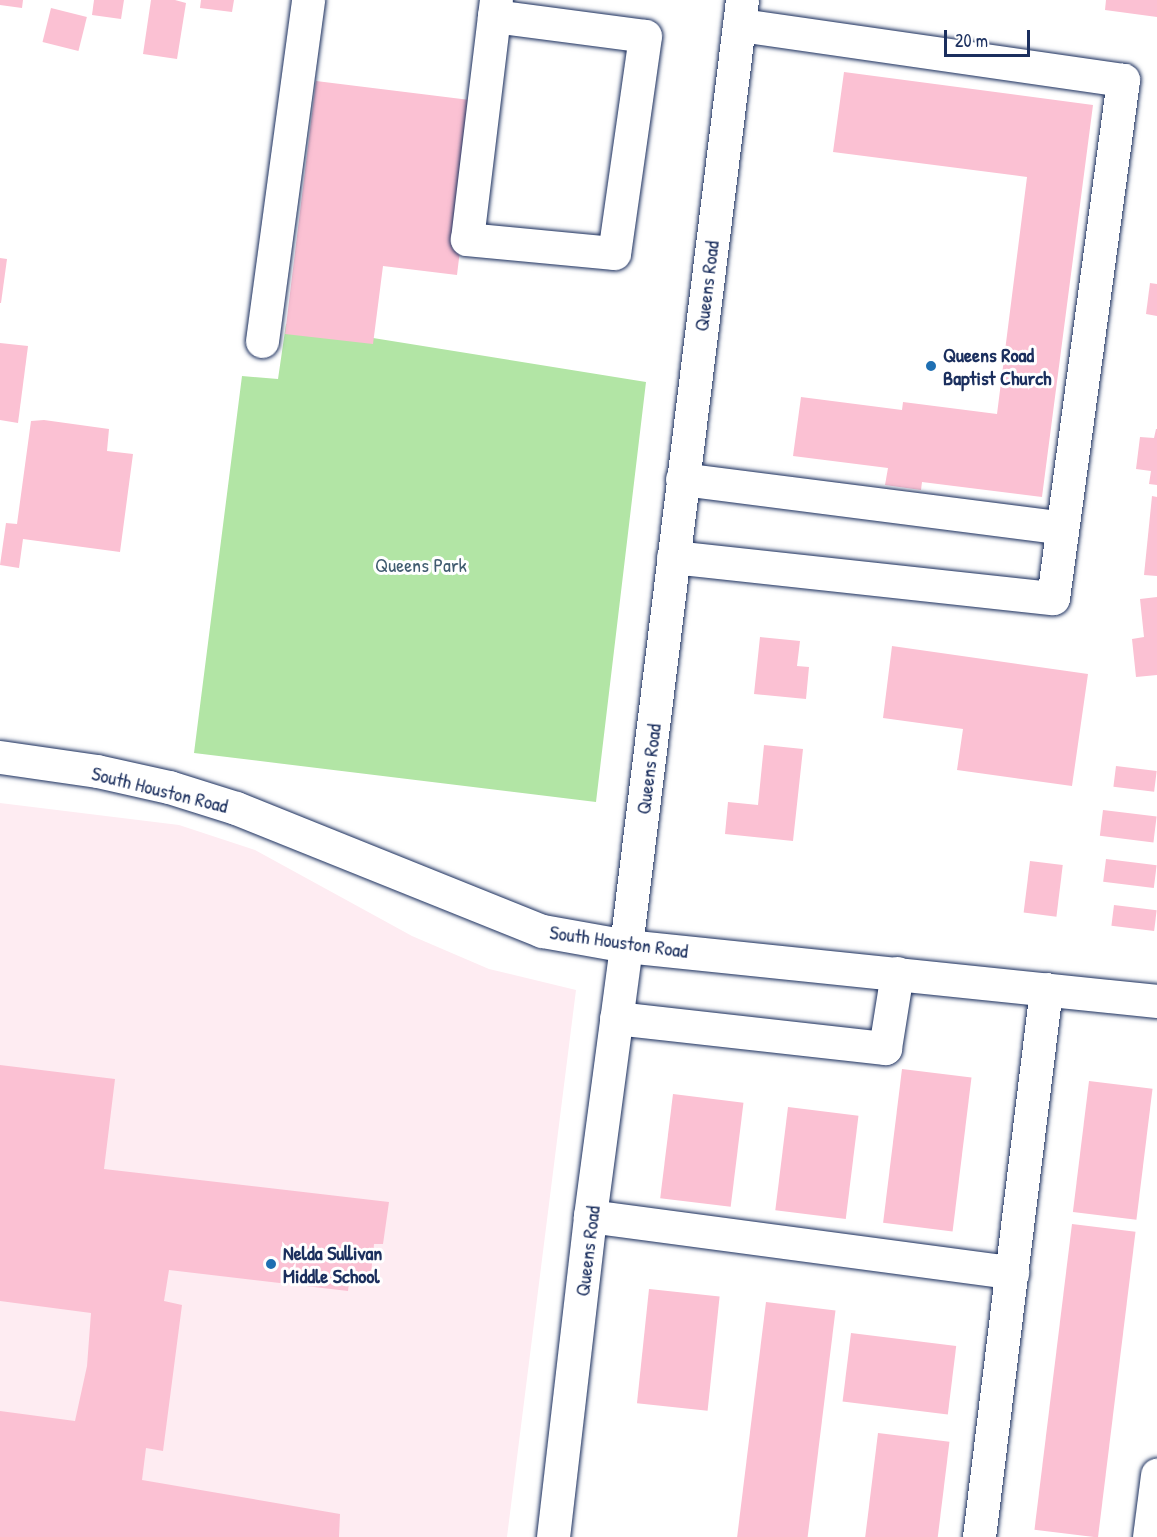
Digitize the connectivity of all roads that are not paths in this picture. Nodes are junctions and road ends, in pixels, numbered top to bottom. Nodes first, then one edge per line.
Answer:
1 (308, 0) edge
2 (495, 8) edge
3 (740, 13) edge
4 (262, 341) dead end
5 (682, 480) junction
6 (1062, 528) junction
7 (673, 556) junction
8 (0, 757) edge
9 (626, 946) junction
10 (897, 973) junction
11 (1046, 989) junction
12 (1157, 1001) edge
13 (616, 1018) junction
14 (590, 1216) junction
15 (1012, 1272) junction
16 (1157, 1475) edge
17 (553, 1537) edge
18 (979, 1537) edge
19 (1149, 1537) edge

1 - 4 street
2 - 2 street
3 - 5 street, Queens Road
3 - 6 street
5 - 6 street
5 - 7 street, Queens Road
6 - 7 street
7 - 9 street, Queens Road
8 - 9 street, South Houston Road
9 - 10 street, South Houston Road
9 - 13 street, Queens Road
10 - 11 street, South Houston Road
10 - 13 street
11 - 12 street, South Houston Road
11 - 15 street
13 - 14 street, Queens Road
14 - 15 street
14 - 17 street, Queens Road
15 - 18 street
16 - 19 street

